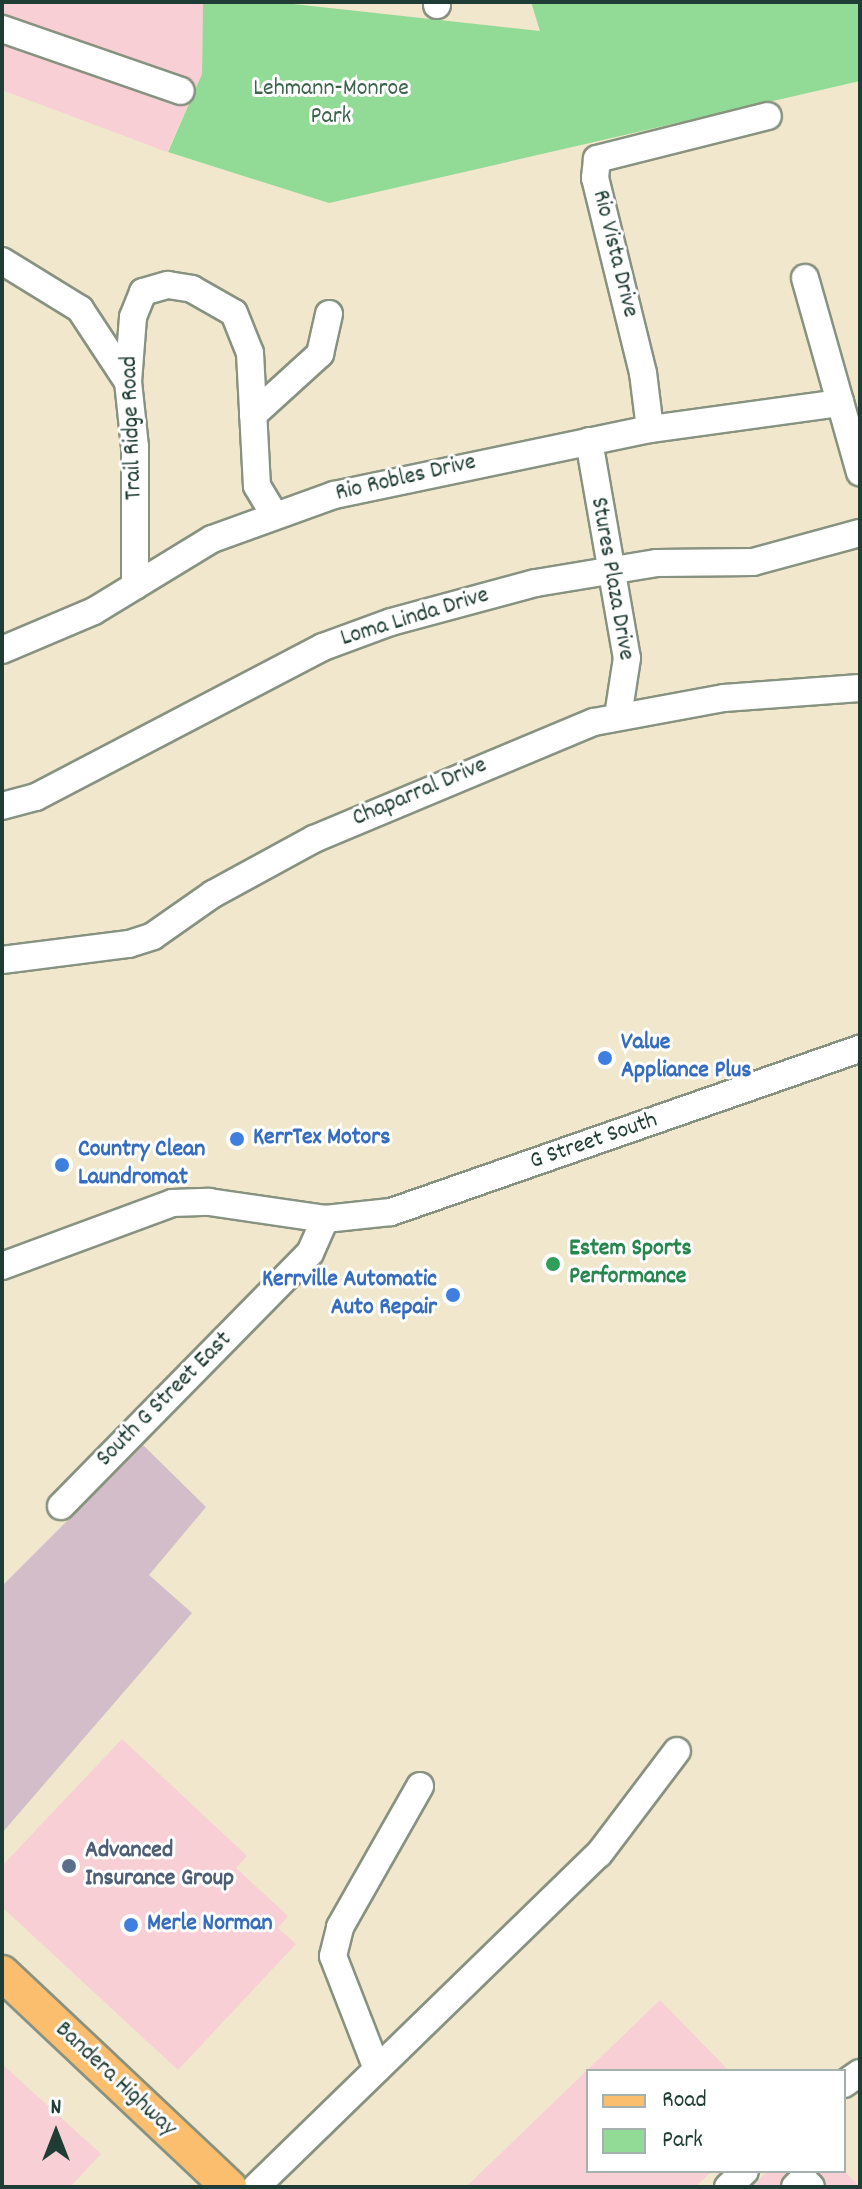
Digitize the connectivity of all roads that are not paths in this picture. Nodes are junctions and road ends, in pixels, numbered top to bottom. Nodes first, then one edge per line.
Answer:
1 (2, 29) edge
2 (181, 91) dead end
3 (768, 116) dead end
4 (2, 261) edge
5 (805, 278) dead end
6 (329, 314) dead end
7 (128, 382) junction
8 (840, 403) junction
9 (253, 415) junction
10 (650, 429) junction
11 (589, 441) junction
12 (860, 472) edge
13 (274, 514) junction
14 (860, 533) edge
15 (610, 571) junction
16 (135, 586) junction
17 (2, 650) edge
18 (860, 688) edge
19 (618, 716) junction
20 (2, 806) edge
21 (2, 960) edge
22 (860, 1050) edge
23 (325, 1219) junction
24 (2, 1266) edge
25 (61, 1506) dead end
26 (677, 1751) dead end
27 (420, 1786) dead end
28 (2, 1973) edge
29 (377, 2069) junction
30 (743, 2173) edge
31 (229, 2187) edge
32 (256, 2187) edge
33 (728, 2187) edge
34 (795, 2187) edge
35 (811, 2187) edge

1 - 2 street
3 - 10 street, Rio Vista Drive
4 - 7 street
5 - 8 street
6 - 9 street
7 - 9 street, Trail Ridge Road
7 - 16 street, Trail Ridge Road
8 - 10 street, Rio Robles Drive
8 - 12 street
9 - 13 street, Trail Ridge Road
10 - 11 street, Rio Robles Drive
11 - 13 street, Rio Robles Drive
11 - 15 street, Stures Plaza Drive
13 - 16 street, Rio Robles Drive
14 - 15 street, Loma Linda Drive
15 - 19 street, Stures Plaza Drive
15 - 20 street, Loma Linda Drive
16 - 17 street, Rio Robles Drive
18 - 19 street, Chaparral Drive
19 - 21 street, Chaparral Drive
22 - 23 street, G Street South
23 - 24 street, G Street South
23 - 25 street, South G Street East
26 - 29 street
27 - 29 street
28 - 31 main road, Bandera Highway
29 - 32 street
30 - 33 street
34 - 35 street

